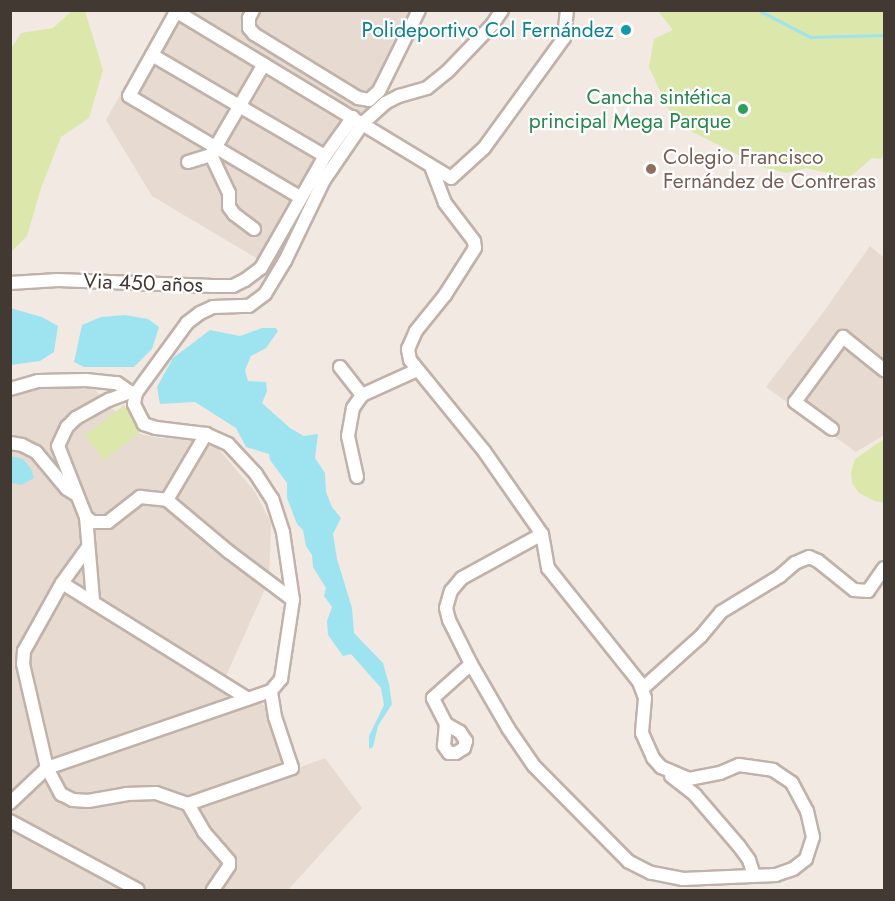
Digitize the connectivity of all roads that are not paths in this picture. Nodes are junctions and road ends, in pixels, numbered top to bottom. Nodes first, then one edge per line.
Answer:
1 (253, 10) edge
2 (419, 10) edge
3 (502, 10) edge
4 (567, 10) edge
5 (175, 11) edge
6 (152, 55) junction
7 (264, 64) junction
8 (239, 105) junction
9 (358, 120) junction
10 (213, 151) junction
11 (325, 156) junction
12 (188, 162) dead end
13 (432, 169) junction
14 (300, 197) junction
15 (254, 229) dead end
16 (10, 283) edge
17 (340, 367) dead end
18 (417, 370) junction
19 (885, 370) edge
20 (10, 389) edge
21 (133, 392) junction
22 (362, 395) junction
23 (832, 429) dead end
24 (206, 434) junction
25 (10, 443) edge
26 (357, 477) dead end
27 (79, 495) junction
28 (167, 500) junction
29 (86, 517) junction
30 (542, 534) junction
31 (88, 547) junction
32 (885, 568) edge
33 (62, 583) junction
34 (93, 600) junction
35 (293, 600) junction
36 (471, 664) junction
37 (642, 689) junction
38 (271, 691) junction
39 (248, 699) junction
40 (446, 724) dead end
41 (661, 767) junction
42 (47, 768) junction
43 (10, 803) edge
44 (188, 804) junction
45 (10, 821) edge
46 (754, 875) junction
47 (138, 891) edge
48 (213, 891) edge

1 - 2 street
3 - 9 street
4 - 13 street
5 - 6 street
5 - 7 street
6 - 8 street
6 - 10 street
7 - 8 street
7 - 9 street
8 - 10 street
8 - 11 street
9 - 11 street, Via 450 años
9 - 13 street
9 - 21 street
10 - 12 street
10 - 14 street
10 - 15 street
11 - 14 street, Via 450 años
13 - 18 street
14 - 16 street, Via 450 años
17 - 22 street
18 - 22 street
18 - 30 street
19 - 23 street
20 - 21 street
21 - 24 street
21 - 27 street
22 - 26 street
24 - 28 street
24 - 35 street
25 - 27 street
27 - 29 street
28 - 29 street
28 - 35 street
29 - 31 street
30 - 36 street
30 - 37 street
31 - 33 street
31 - 34 street
32 - 37 street
33 - 34 street
33 - 42 street
34 - 39 street
35 - 38 street
36 - 40 street
36 - 46 street
37 - 41 street
38 - 39 street
38 - 44 street
39 - 42 street
41 - 46 street
41 - 46 street
42 - 43 street
42 - 44 street
44 - 48 street
45 - 47 street

